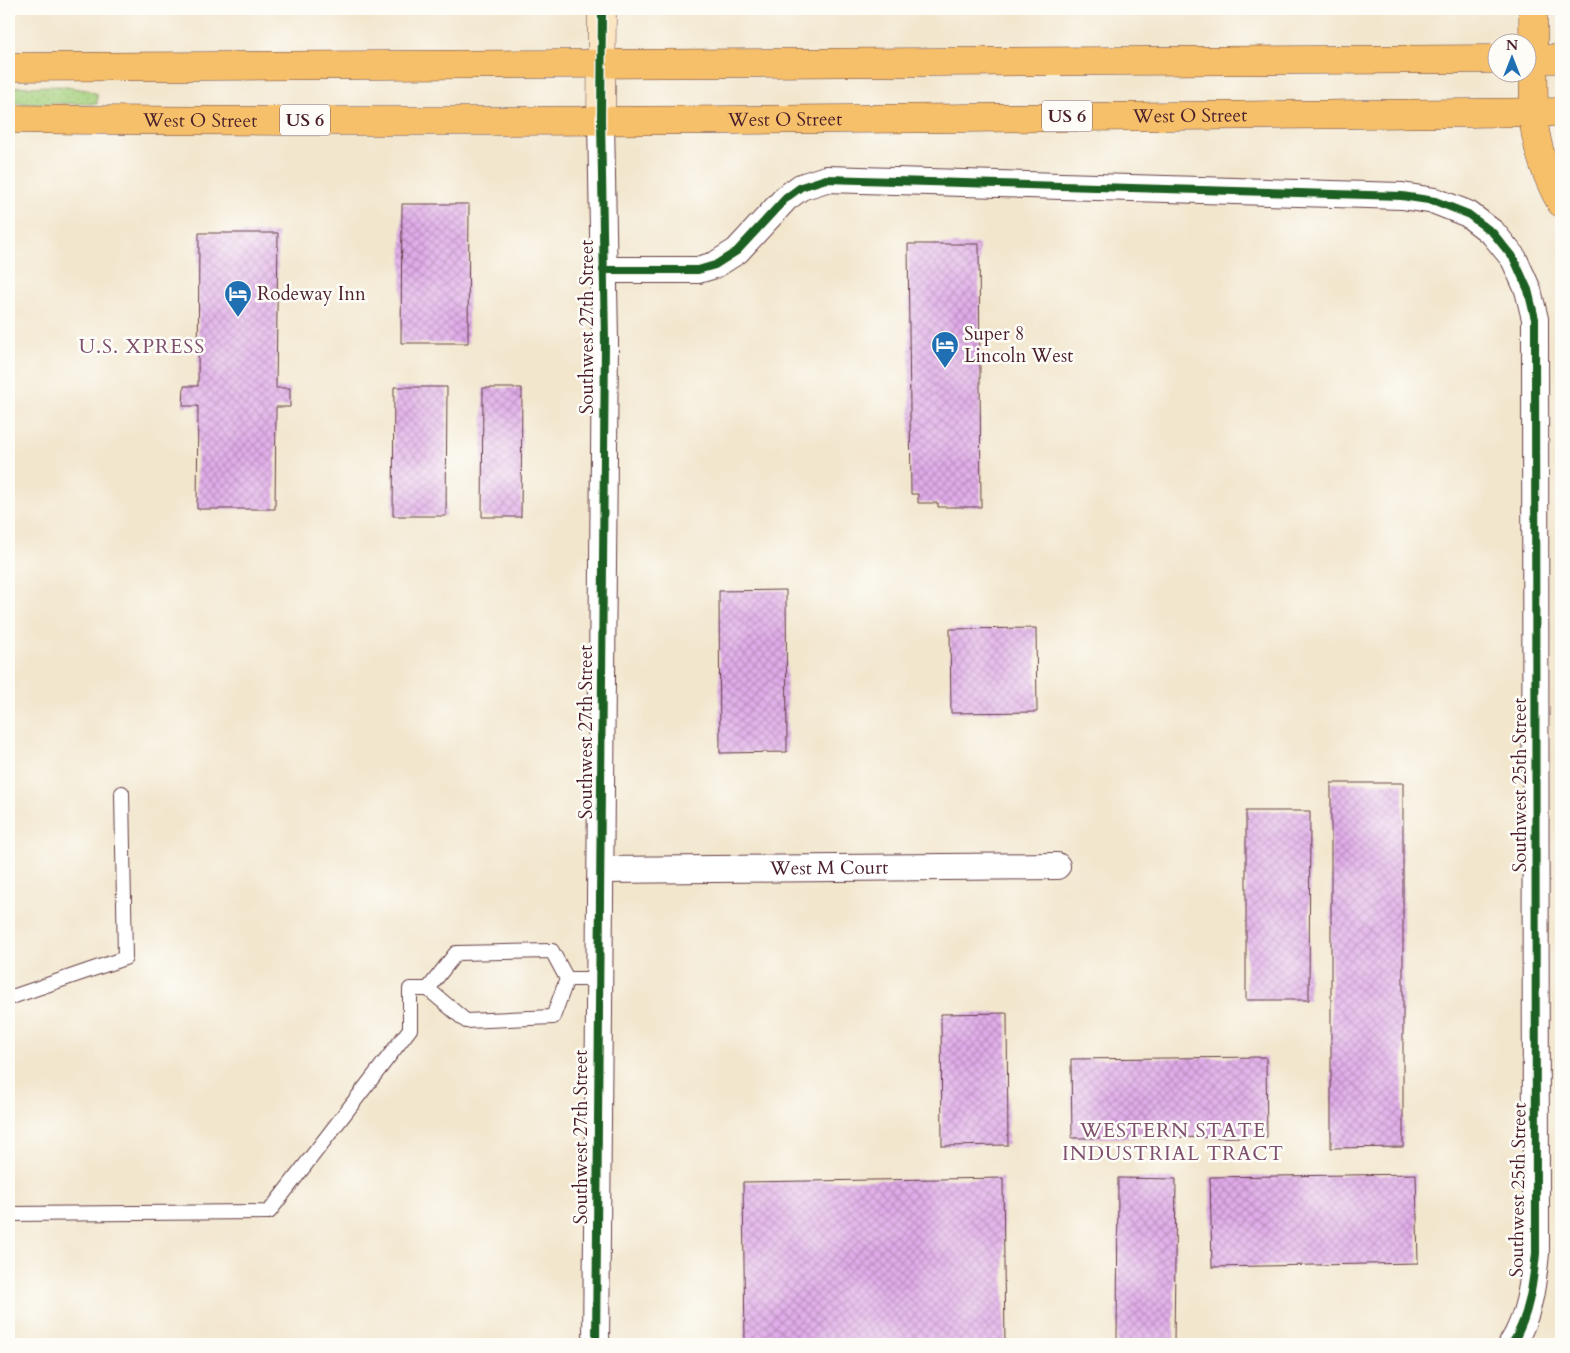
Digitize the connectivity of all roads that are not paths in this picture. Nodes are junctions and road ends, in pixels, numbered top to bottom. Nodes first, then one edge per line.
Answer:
1 (602, 9) edge
2 (1533, 9) edge
3 (1532, 32) edge
4 (1488, 59) edge
5 (1538, 59) edge
6 (1561, 59) edge
7 (601, 63) junction
8 (9, 67) edge
9 (1532, 82) edge
10 (1561, 112) edge
11 (1534, 113) junction
12 (9, 119) edge
13 (601, 120) junction
14 (1561, 203) edge
15 (603, 270) junction
16 (122, 793) dead end
17 (1057, 866) dead end
18 (601, 870) junction
19 (567, 979) junction
20 (598, 979) junction
21 (428, 989) junction
22 (9, 998) edge
23 (9, 1214) edge
24 (596, 1344) edge
25 (1512, 1344) edge

1 - 7 street
2 - 3 main road
4 - 7 main road
5 - 6 main road
7 - 8 main road
7 - 13 street
9 - 11 main road
10 - 11 main road, West O Street / US 6
11 - 13 main road, West O Street / US 6
11 - 14 main road
12 - 13 main road, West O Street / US 6
13 - 15 street, Southwest 27th Street
15 - 18 street, Southwest 27th Street
15 - 25 street, Southwest 25th Street
16 - 22 lane
17 - 18 street, West M Court
18 - 20 street, Southwest 27th Street
19 - 20 lane
19 - 21 lane
19 - 21 lane
20 - 24 street, Southwest 27th Street
21 - 23 lane

